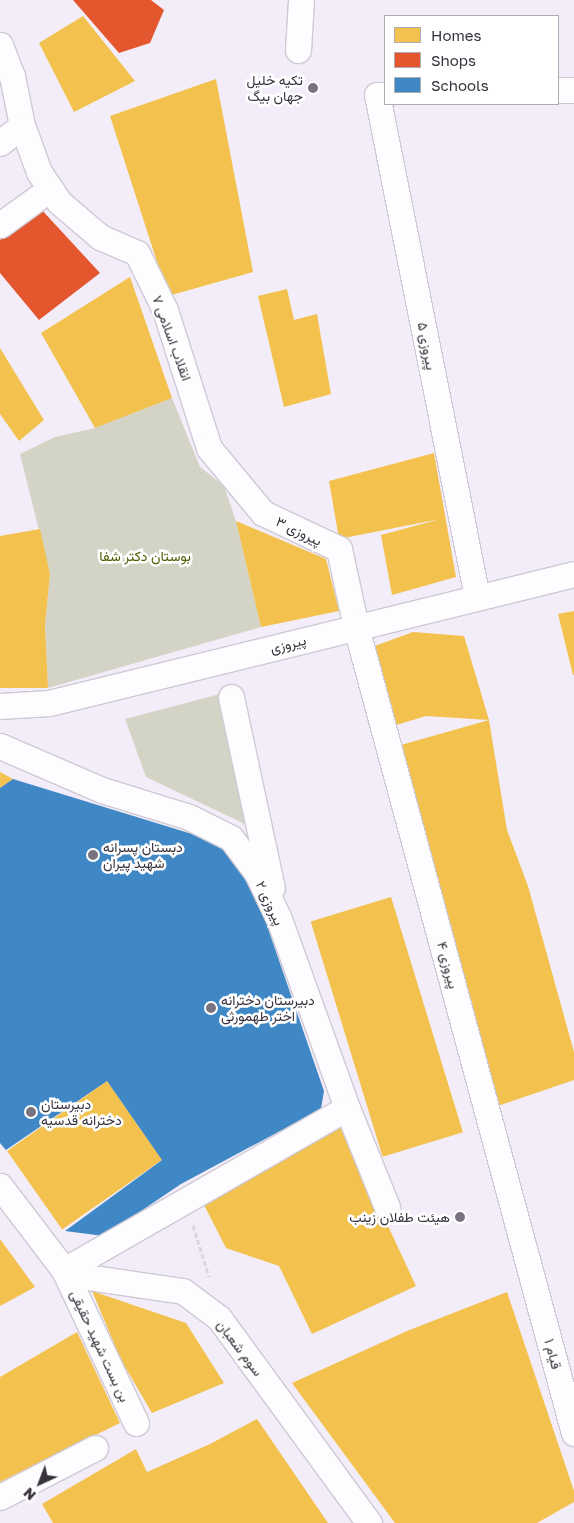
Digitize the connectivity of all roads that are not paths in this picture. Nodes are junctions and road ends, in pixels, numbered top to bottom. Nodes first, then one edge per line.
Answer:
1 (301, 0) edge
2 (0, 45) edge
3 (298, 50) dead end
4 (559, 90) edge
5 (574, 90) edge
6 (381, 95) edge
7 (22, 125) junction
8 (0, 143) edge
9 (50, 189) junction
10 (0, 225) edge
11 (210, 448) joint
12 (574, 574) edge
13 (477, 597) junction
14 (356, 627) junction
15 (231, 697) dead end
16 (0, 706) edge
17 (0, 746) edge
18 (279, 919) junction
19 (347, 1108) junction
20 (0, 1186) edge
21 (387, 1207) dead end
22 (64, 1270) junction
23 (540, 1304) joint
24 (136, 1423) dead end
25 (574, 1433) edge
26 (95, 1448) dead end
27 (0, 1497) edge
28 (369, 1523) edge

1 - 3 street
2 - 7 street, انقلاب اسلامی ۷
4 - 5 street
6 - 13 street, پیروزی ۵
7 - 8 street
7 - 9 street, انقلاب اسلامی ۷
9 - 10 street
9 - 11 street, انقلاب اسلامی ۷
11 - 14 street, پیروزی ۳
12 - 13 street, پیروزی
13 - 14 street, پیروزی
14 - 16 street, پیروزی
14 - 23 street, پیروزی ۴
15 - 18 street
17 - 18 street, پیروزی ۲
18 - 19 street, پیروزی ۲
19 - 21 street, پیروزی ۲
19 - 22 street
20 - 22 street
22 - 24 street, بن بست شهید حقیقی
22 - 28 street, سوم شعبان
23 - 25 street, قیام ۱
26 - 27 street

